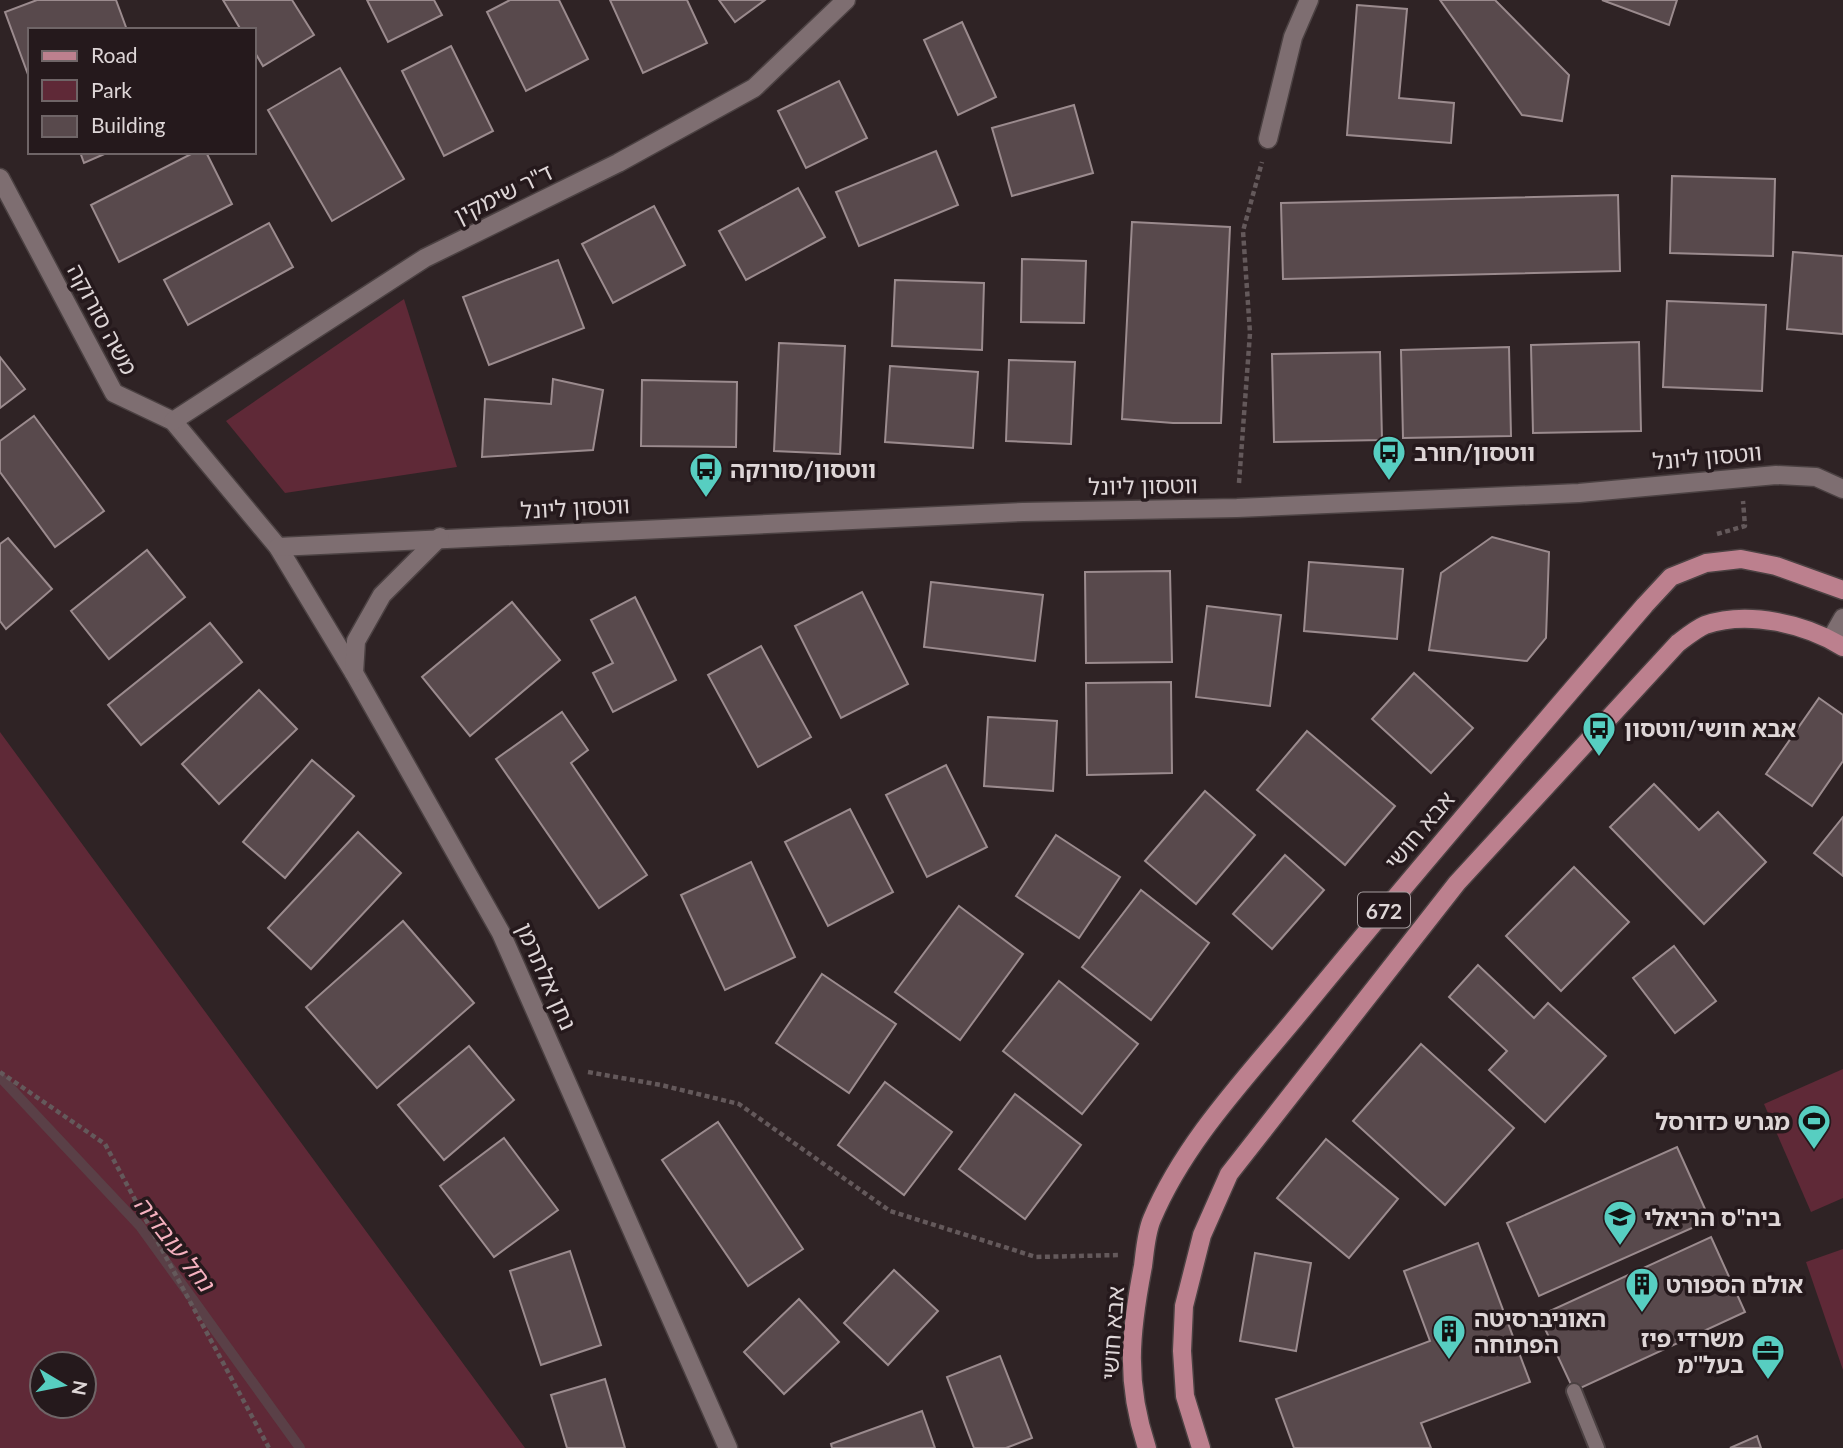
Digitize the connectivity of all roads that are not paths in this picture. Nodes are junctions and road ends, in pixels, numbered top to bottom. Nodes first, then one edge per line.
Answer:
1 (846, 0) edge
2 (1309, 0) edge
3 (1268, 139) road end
4 (0, 178) edge
5 (173, 421) junction
6 (1843, 489) edge
7 (440, 537) junction
8 (278, 547) junction
9 (1843, 590) edge
10 (1843, 618) edge
11 (1837, 643) edge
12 (354, 673) junction
13 (1574, 1391) dead end
14 (729, 1448) edge
15 (1147, 1448) edge
16 (1201, 1448) edge
17 (1597, 1448) edge

1 - 5 street, ד"ר שימקין
2 - 3 street
4 - 5 street, משה סורוקה
5 - 8 street, משה סורוקה
6 - 7 street, ווטסון ליונל
7 - 8 street, ווטסון ליונל
7 - 12 street
8 - 12 street, נתן אלתרמן
9 - 15 main road, אבא חושי / 672
10 - 11 street
11 - 16 main road, 672
12 - 14 street, נתן אלתרמן
13 - 17 lane

